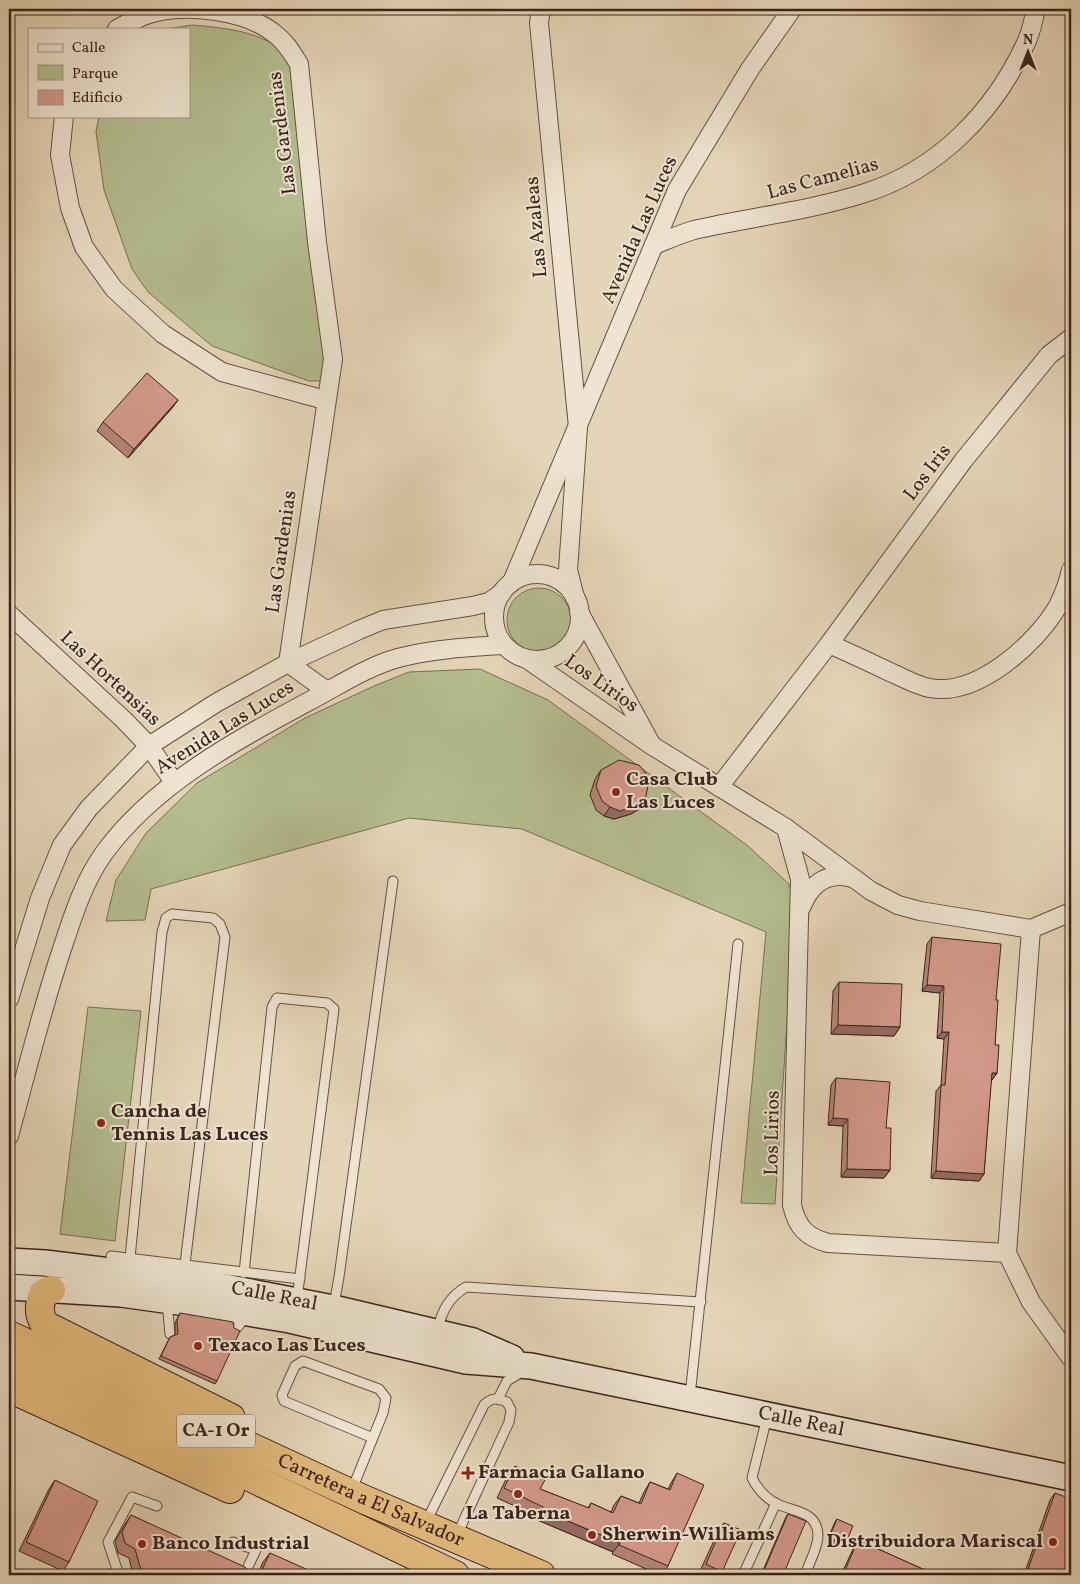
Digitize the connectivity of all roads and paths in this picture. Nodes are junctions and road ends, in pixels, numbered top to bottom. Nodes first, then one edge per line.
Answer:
1 (792, 9) edge
2 (1036, 9) edge
3 (537, 13) edge
4 (119, 28) edge
5 (64, 118) edge
6 (654, 244) junction
7 (1071, 338) edge
8 (325, 400) junction
9 (578, 427) junction
10 (1071, 570) edge
11 (507, 587) junction
12 (577, 605) junction
13 (9, 614) edge
14 (829, 644) junction
15 (504, 645) junction
16 (527, 659) junction
17 (288, 662) junction
18 (327, 691) junction
19 (651, 745) junction
20 (149, 746) junction
21 (174, 782) junction
22 (719, 787) junction
23 (786, 828) junction
24 (854, 878) junction
25 (393, 880) dead end
26 (1071, 912) edge
27 (800, 914) junction
28 (1031, 929) junction
29 (738, 944) dead end
30 (9, 999) edge
31 (9, 1136) edge
32 (1008, 1253) junction
33 (111, 1256) dead end
34 (130, 1258) junction
35 (9, 1261) edge
36 (185, 1264) junction
37 (9, 1272) edge
38 (244, 1273) junction
39 (62, 1284) junction
40 (9, 1288) edge
41 (298, 1290) junction
42 (166, 1300) junction
43 (701, 1302) junction
44 (333, 1308) junction
45 (437, 1333) junction
46 (170, 1334) dead end
47 (9, 1335) edge
48 (1071, 1358) edge
49 (9, 1362) edge
50 (530, 1366) junction
51 (9, 1388) edge
52 (498, 1399) junction
53 (690, 1399) junction
54 (768, 1414) junction
55 (373, 1438) junction
56 (1071, 1478) edge
57 (357, 1495) junction
58 (776, 1503) junction
59 (157, 1506) dead end
60 (425, 1525) junction
61 (374, 1538) junction
62 (455, 1538) junction
63 (233, 1542) dead end
64 (119, 1575) edge
65 (244, 1575) edge
66 (455, 1575) edge
67 (541, 1575) edge
68 (743, 1575) edge
69 (805, 1575) edge

1 - 6 street, Avenida Las Luces
2 - 6 street, Las Camelias
3 - 9 street, Las Azaleas
4 - 8 street, Las Gardenias
5 - 8 street
6 - 9 street, Avenida Las Luces
7 - 14 street, Los Iris
8 - 17 street, Las Gardenias
9 - 11 street, Avenida Las Luces
9 - 12 street, Avenida Las Luces
10 - 14 street
11 - 12 street
11 - 15 street
11 - 17 street, Avenida Las Luces
12 - 16 street
12 - 19 street, Los Lirios
13 - 20 street, Las Hortensias
14 - 22 street, Los Iris
15 - 16 street
15 - 18 street, Avenida Las Luces
16 - 19 street, Los Lirios
17 - 18 street
17 - 20 street, Avenida Las Luces
18 - 21 street, Avenida Las Luces
19 - 22 street, Los Lirios
20 - 21 street, Las Hortensias
20 - 30 street, Avenida Las Luces
21 - 31 street, Avenida Las Luces
22 - 23 street, Los Lirios
23 - 24 street, Los Lirios
23 - 27 street, Los Lirios
24 - 27 street
24 - 28 street, Los Lirios
25 - 44 lane
26 - 28 street
27 - 32 street, Los Lirios
28 - 32 street
29 - 43 lane
32 - 48 street
33 - 34 lane
34 - 36 lane
34 - 36 lane
35 - 41 main road, Calle Real
36 - 38 lane
37 - 39 main road
38 - 41 lane
38 - 41 lane
39 - 40 main road, Calle Real
39 - 42 main road, Calle Real
39 - 50 main road
39 - 57 highway
41 - 44 main road, Calle Real
42 - 46 lane
42 - 50 main road, Calle Real
43 - 45 lane
43 - 53 lane
44 - 45 main road, Calle Real
45 - 50 main road, Calle Real
47 - 57 highway, Carretera a El Salvador / CA-1 Or
49 - 61 highway, Carretera a El Salvador / CA-1 Or
50 - 52 lane
50 - 53 main road, Calle Real
51 - 61 highway
52 - 60 lane
52 - 62 lane
53 - 54 main road, Calle Real
54 - 56 main road, Calle Real
54 - 58 lane
55 - 55 lane
55 - 57 lane
57 - 60 highway, Carretera a El Salvador / CA-1 Or
58 - 68 lane
58 - 69 lane
59 - 64 lane
60 - 62 highway, Carretera a El Salvador / CA-1 Or
61 - 66 highway, Carretera a El Salvador / CA-1 Or
62 - 67 highway, Carretera a El Salvador / CA-1 Or
63 - 65 lane

